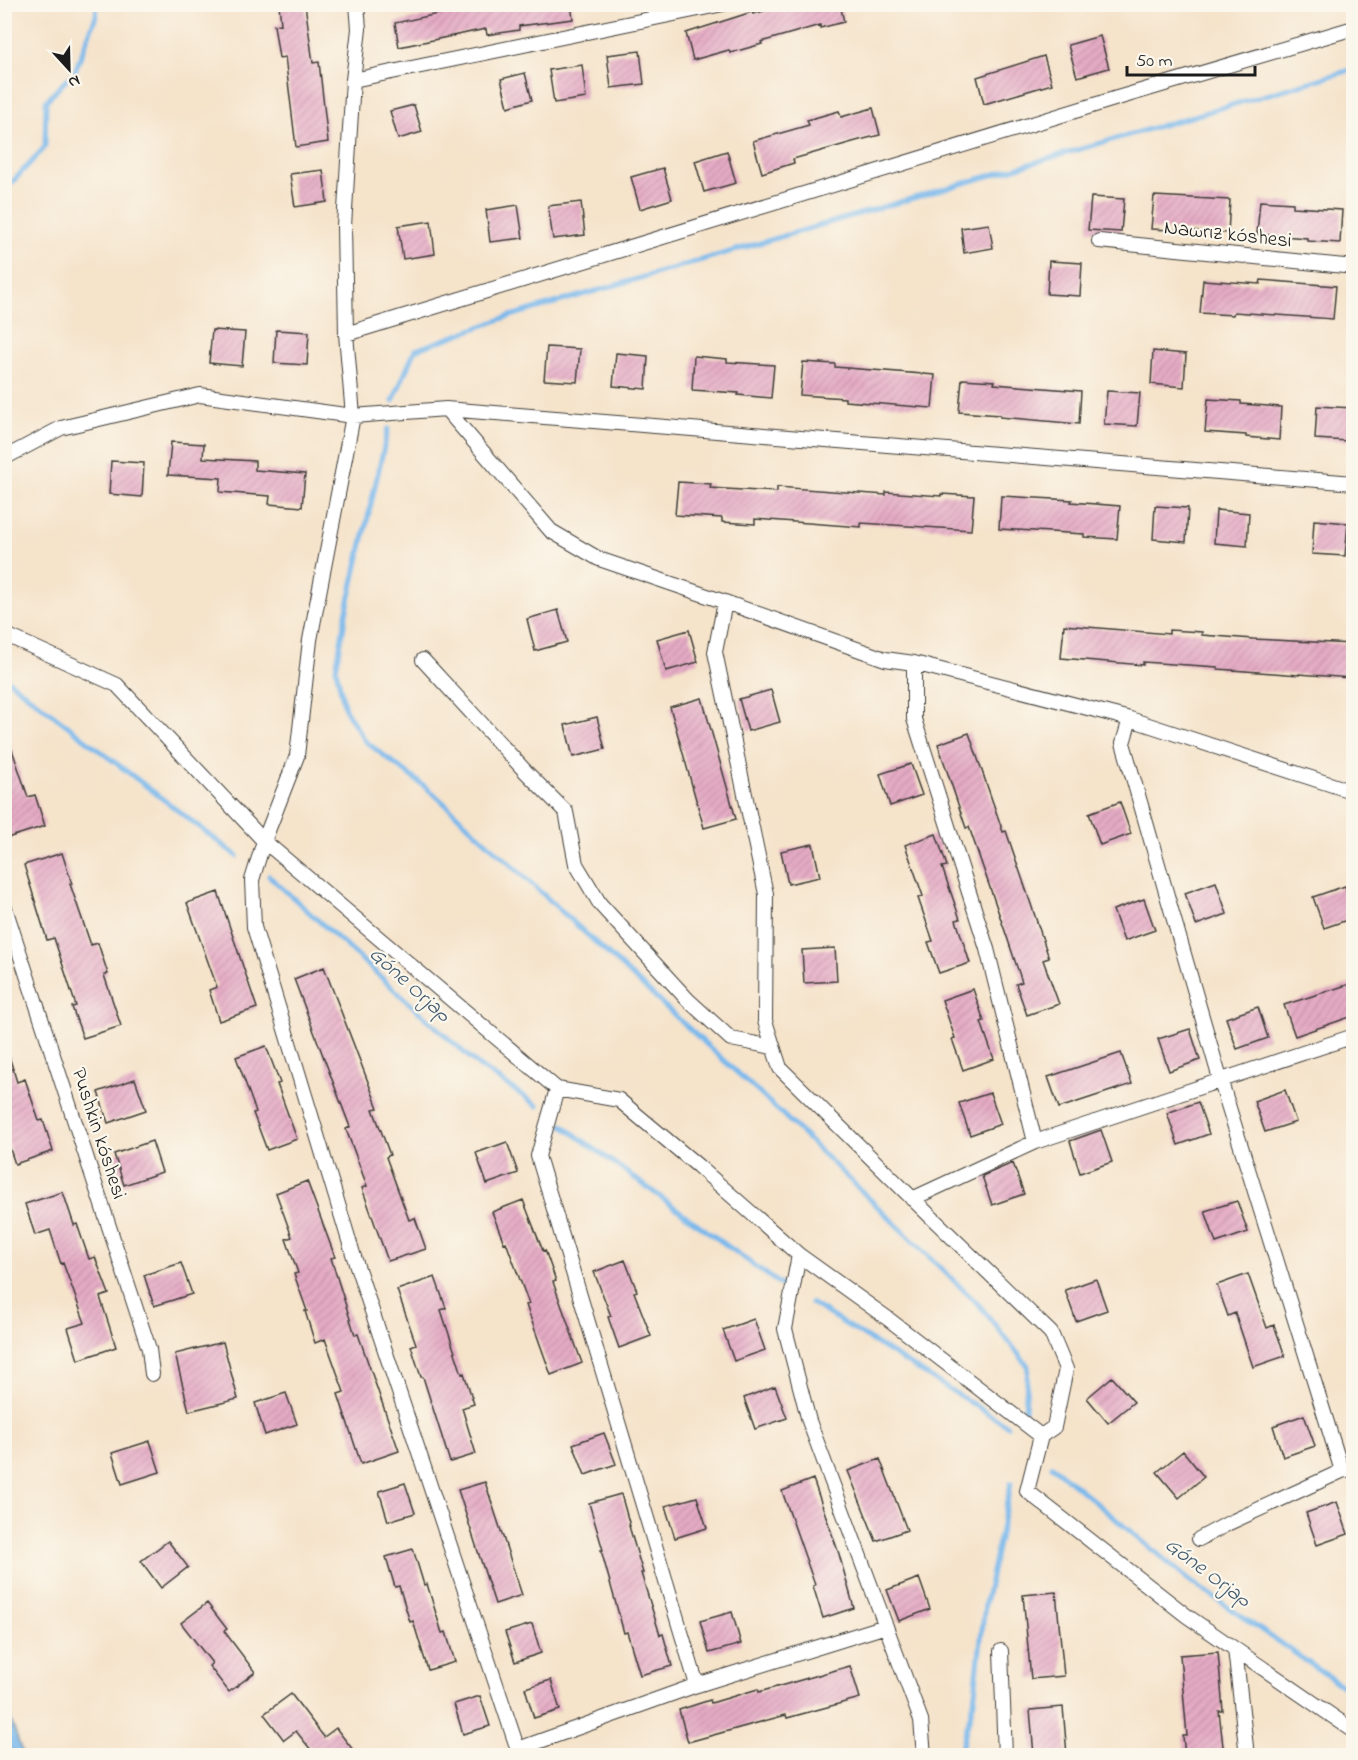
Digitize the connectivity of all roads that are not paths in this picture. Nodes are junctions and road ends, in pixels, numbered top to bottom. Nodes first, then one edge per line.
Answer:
1 (357, 4) edge
2 (723, 4) edge
3 (1353, 28) edge
4 (353, 80) junction
5 (1099, 242) dead end
6 (1353, 267) edge
7 (346, 333) junction
8 (446, 410) junction
9 (353, 416) junction
10 (4, 458) edge
11 (1353, 483) edge
12 (725, 602) junction
13 (4, 634) edge
14 (423, 660) dead end
15 (914, 663) junction
16 (1130, 719) junction
17 (1353, 792) edge
18 (264, 841) junction
19 (4, 905) edge
20 (1353, 1036) edge
21 (773, 1047) junction
22 (1220, 1079) junction
23 (557, 1089) junction
24 (1035, 1142) junction
25 (912, 1199) junction
26 (799, 1256) junction
27 (152, 1374) dead end
28 (1041, 1436) junction
29 (1348, 1469) edge
30 (1199, 1539) dead end
31 (886, 1626) junction
32 (1235, 1648) junction
33 (1001, 1652) dead end
34 (697, 1684) junction
35 (1353, 1731) edge
36 (519, 1752) edge
37 (924, 1755) edge
38 (1005, 1755) edge
39 (1247, 1755) edge

1 - 4 street
2 - 4 street
3 - 7 street
4 - 7 street
5 - 6 street, Nawrız kóshesi
7 - 9 street
8 - 9 street
8 - 11 street
8 - 12 street
9 - 10 street
9 - 18 street
12 - 15 street
12 - 21 street
13 - 18 street
14 - 21 street
15 - 16 street
15 - 24 street
16 - 17 street
16 - 22 street
18 - 23 street
18 - 36 street
19 - 27 street, Pushkin kóshesi
20 - 22 street
21 - 25 street
22 - 24 street
22 - 29 street
23 - 26 street
23 - 34 street
24 - 25 street
25 - 28 street
26 - 28 street
26 - 31 street
28 - 32 street
29 - 30 street
31 - 34 street
31 - 37 street
32 - 35 street
32 - 39 street
33 - 38 street
34 - 36 street

